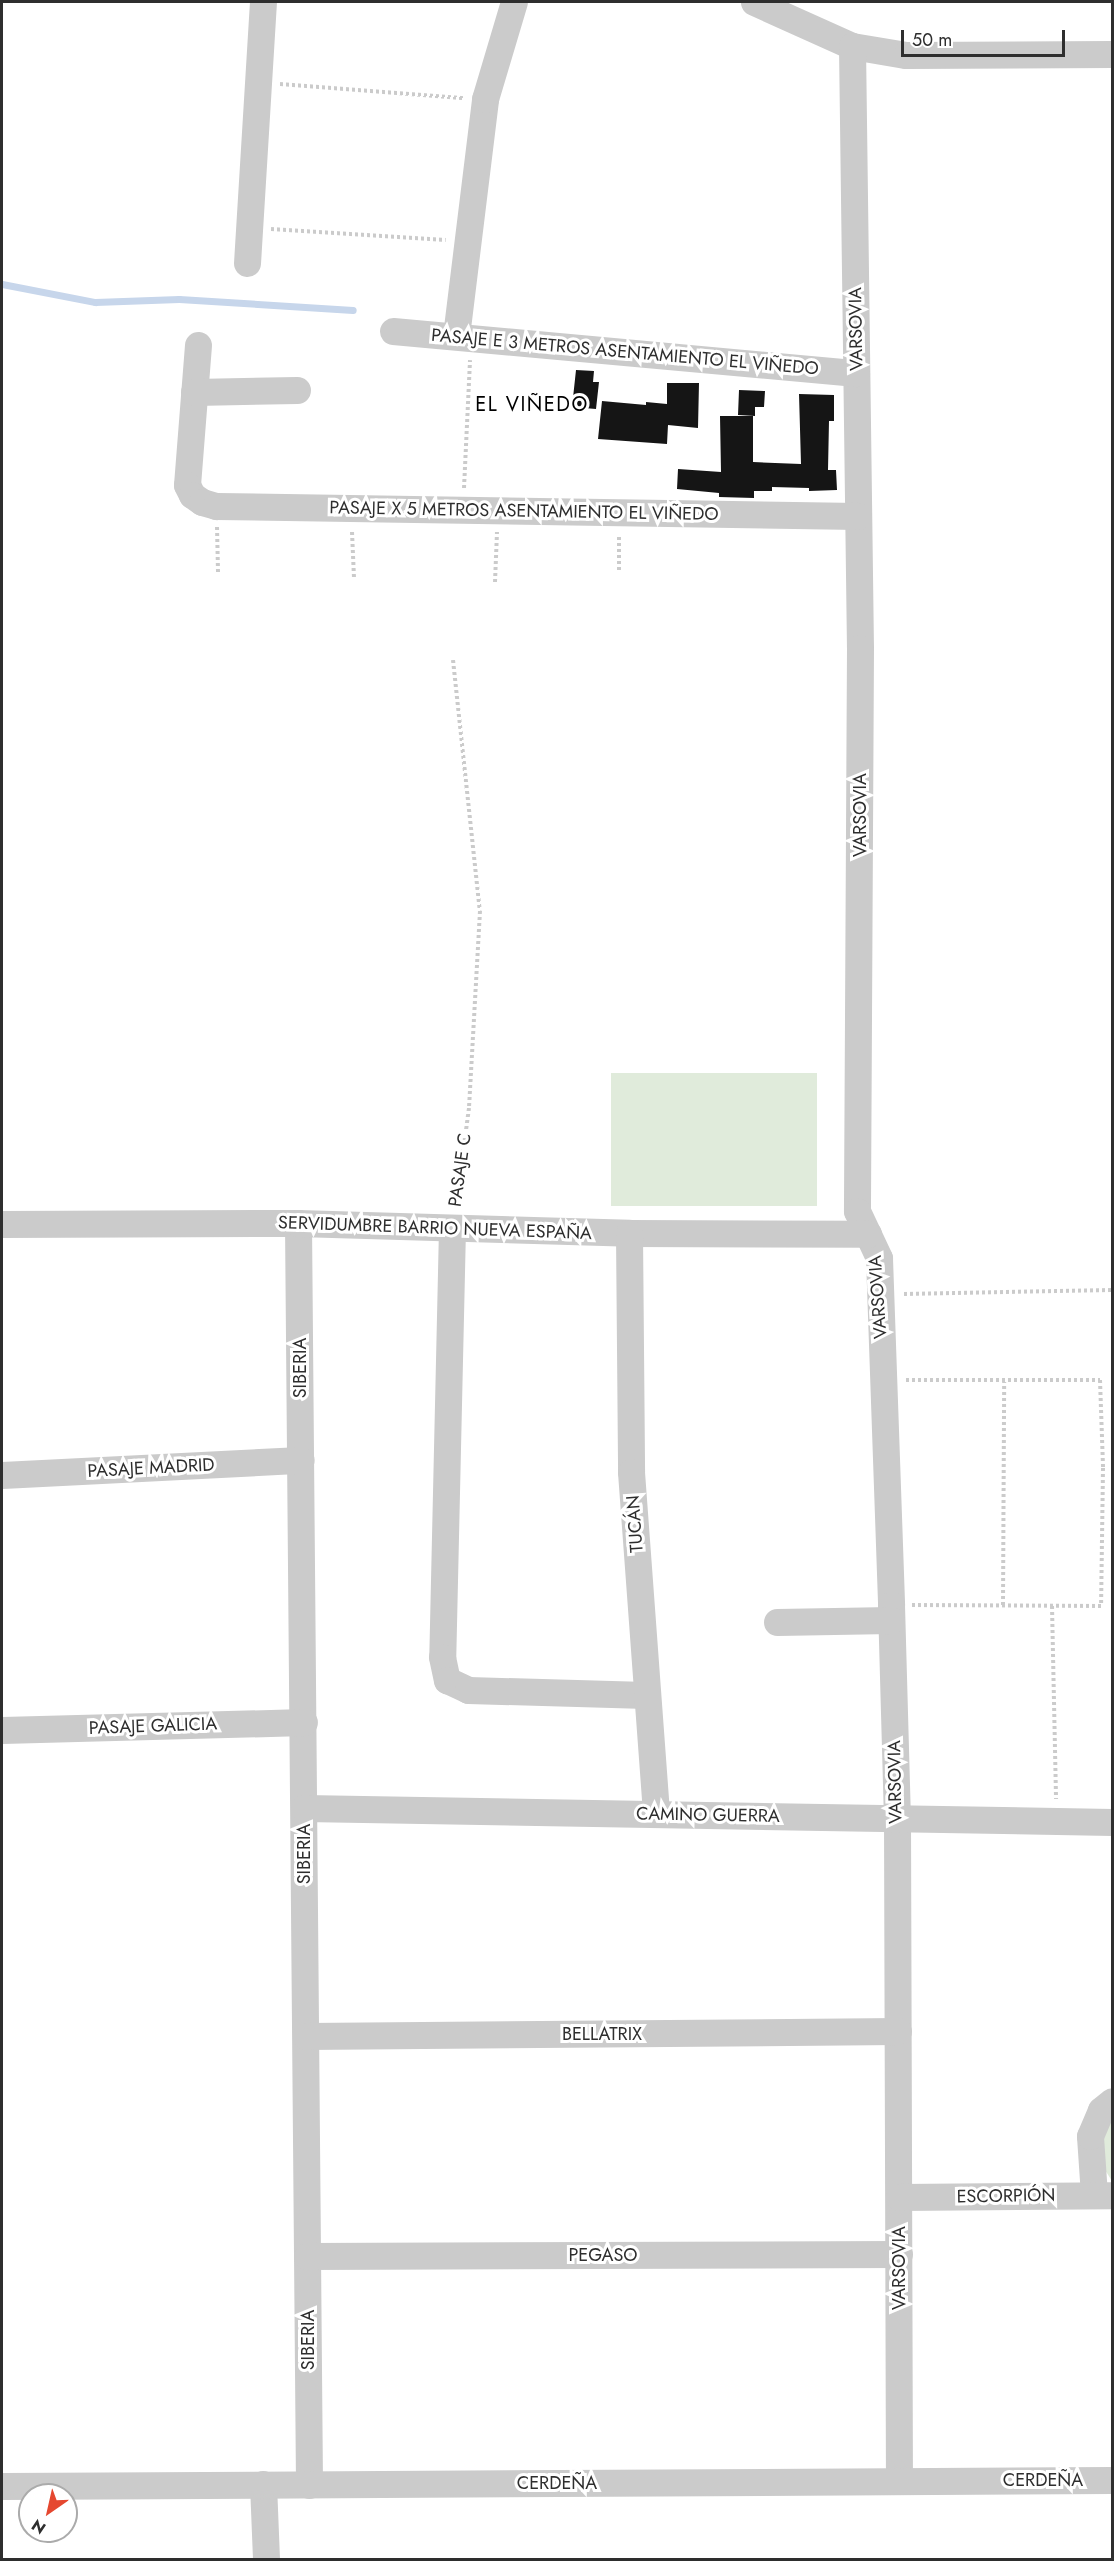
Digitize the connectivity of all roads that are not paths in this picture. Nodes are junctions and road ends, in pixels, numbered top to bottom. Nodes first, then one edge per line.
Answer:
1 (263, 2) edge
2 (514, 2) edge
3 (754, 2) edge
4 (852, 46) junction
5 (1113, 54) edge
6 (247, 263) dead end
7 (393, 331) dead end
8 (464, 337) junction
9 (198, 345) dead end
10 (856, 373) junction
11 (297, 390) dead end
12 (194, 392) junction
13 (858, 516) junction
14 (298, 1223) junction
15 (2, 1224) edge
16 (452, 1228) junction
17 (629, 1233) junction
18 (868, 1234) junction
19 (301, 1460) junction
20 (2, 1475) edge
21 (891, 1613) junction
22 (777, 1622) dead end
23 (646, 1695) junction
24 (304, 1722) junction
25 (2, 1731) edge
26 (304, 1808) junction
27 (656, 1814) junction
28 (897, 1818) junction
29 (1113, 1822) edge
30 (898, 2031) junction
31 (306, 2036) junction
32 (1113, 2101) edge
33 (1103, 2195) edge
34 (898, 2197) junction
35 (899, 2254) junction
36 (307, 2256) junction
37 (899, 2480) junction
38 (1113, 2480) edge
39 (263, 2484) junction
40 (309, 2485) junction
41 (2, 2486) edge
42 (266, 2559) edge

1 - 6 street
2 - 8 street
3 - 4 street
4 - 5 street
4 - 10 street, VARSOVIA
7 - 8 street, PASAJE E 3 METROS ASENTAMIENTO EL VIÑEDO
8 - 10 street, PASAJE E 3 METROS ASENTAMIENTO EL VIÑEDO
9 - 12 street
10 - 13 street, VARSOVIA
11 - 12 street
12 - 13 street, PASAJE X 5 METROS ASENTAMIENTO EL VIÑEDO
13 - 18 street, VARSOVIA
14 - 15 street, SERVIDUMBRE BARRIO NUEVA ESPAÑA
14 - 16 street, SERVIDUMBRE BARRIO NUEVA ESPAÑA
14 - 19 street, SIBERIA
16 - 17 street, SERVIDUMBRE BARRIO NUEVA ESPAÑA
16 - 23 street, PASAJE C
17 - 18 street, SERVIDUMBRE BARRIO NUEVA ESPAÑA
17 - 23 street, TUCÁN
18 - 21 street, VARSOVIA
19 - 20 street, PASAJE MADRID
19 - 24 street, SIBERIA
21 - 22 street
21 - 28 street, VARSOVIA
23 - 27 street, TUCÁN
24 - 25 street, PASAJE GALICIA
24 - 26 street, SIBERIA
26 - 27 street, CAMINO GUERRA
26 - 31 street, SIBERIA
27 - 28 street, CAMINO GUERRA
28 - 29 street, CAMINO GUERRA
28 - 30 street, VARSOVIA
30 - 31 street, BELLATRIX
30 - 34 street, VARSOVIA
31 - 36 street, SIBERIA
32 - 33 street
33 - 34 street, ESCORPIÓN
34 - 35 street, VARSOVIA
35 - 36 street, PEGASO
35 - 37 street, VARSOVIA
36 - 40 street, SIBERIA
37 - 38 street, CERDEÑA
37 - 40 street, CERDEÑA
39 - 40 street, CERDEÑA
39 - 41 street, CERDEÑA
39 - 42 street

